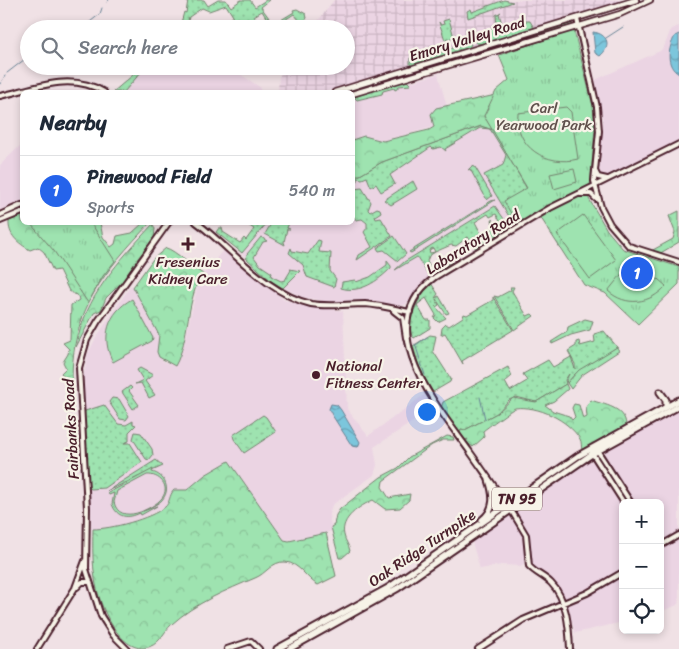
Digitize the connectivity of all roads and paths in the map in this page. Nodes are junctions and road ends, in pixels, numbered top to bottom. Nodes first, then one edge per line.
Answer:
1 (636, 0) edge
2 (650, 0) edge
3 (577, 19) junction
4 (579, 26) junction
5 (409, 70) junction
6 (411, 77) junction
7 (25, 90) edge
8 (100, 90) edge
9 (342, 90) edge
10 (20, 91) edge
11 (355, 93) edge
12 (0, 96) edge
13 (679, 144) edge
14 (595, 170) junction
15 (607, 179) junction
16 (594, 186) junction
17 (578, 194) junction
18 (598, 201) junction
19 (20, 206) edge
20 (20, 213) edge
21 (0, 214) edge
22 (0, 222) edge
23 (167, 225) edge
24 (200, 225) edge
25 (679, 262) edge
26 (375, 305) junction
27 (410, 312) junction
28 (408, 342) junction
29 (660, 392) dead end
30 (679, 401) edge
31 (679, 406) edge
32 (666, 407) junction
33 (593, 450) junction
34 (610, 472) junction
35 (605, 475) junction
36 (489, 480) junction
37 (623, 491) junction
38 (618, 494) junction
39 (621, 499) edge
40 (628, 499) edge
41 (510, 507) junction
42 (469, 535) junction
43 (679, 535) edge
44 (663, 544) edge
45 (86, 558) junction
46 (619, 574) edge
47 (89, 582) junction
48 (75, 588) junction
49 (563, 603) junction
50 (361, 606) junction
51 (38, 649) edge
52 (127, 649) edge
53 (227, 649) edge
54 (259, 649) edge
55 (277, 649) edge
56 (289, 649) edge
57 (478, 649) edge
58 (570, 649) edge

1 - 3 main road, Emory Valley Road
2 - 4 main road, Emory Valley Road
3 - 4 street
3 - 5 main road, Emory Valley Road
4 - 6 main road, Emory Valley Road
4 - 14 street
5 - 6 main road
5 - 9 main road, Emory Valley Road
6 - 11 main road, Emory Valley Road
7 - 8 street
10 - 12 street
13 - 15 street, Laboratory Road
14 - 15 street
14 - 16 street
15 - 16 street, Laboratory Road
16 - 17 street, Laboratory Road
16 - 18 street
17 - 18 street
17 - 27 street, Laboratory Road
18 - 25 street
19 - 21 main road
20 - 22 main road
23 - 45 street, Fairbanks Road
24 - 26 street
26 - 27 street
26 - 28 street
27 - 28 street, Laboratory Road
28 - 36 street, Laboratory Road
29 - 32 highway
30 - 32 highway, Oak Ridge Turnpike / TN 95
31 - 33 highway, Oak Ridge Turnpike / TN 95
32 - 33 highway, Oak Ridge Turnpike / TN 95
33 - 34 street
33 - 35 street
33 - 41 highway, Oak Ridge Turnpike / TN 95
34 - 35 street
34 - 37 street
35 - 38 street
36 - 41 street, Laboratory Road
36 - 42 highway
37 - 38 street
37 - 40 street
38 - 39 street
41 - 42 highway, Oak Ridge Turnpike / TN 95
41 - 49 street, Laboratory Road
42 - 50 highway, Oak Ridge Turnpike / TN 95
43 - 44 street
45 - 47 street, Fairbanks Road
45 - 48 street
46 - 49 street
47 - 48 street
47 - 52 street, Fairbanks Road
48 - 51 street
49 - 57 street
49 - 58 street
50 - 55 highway, Oak Ridge Turnpike / TN 95
50 - 56 highway, Oak Ridge Turnpike / TN 95
53 - 54 street

